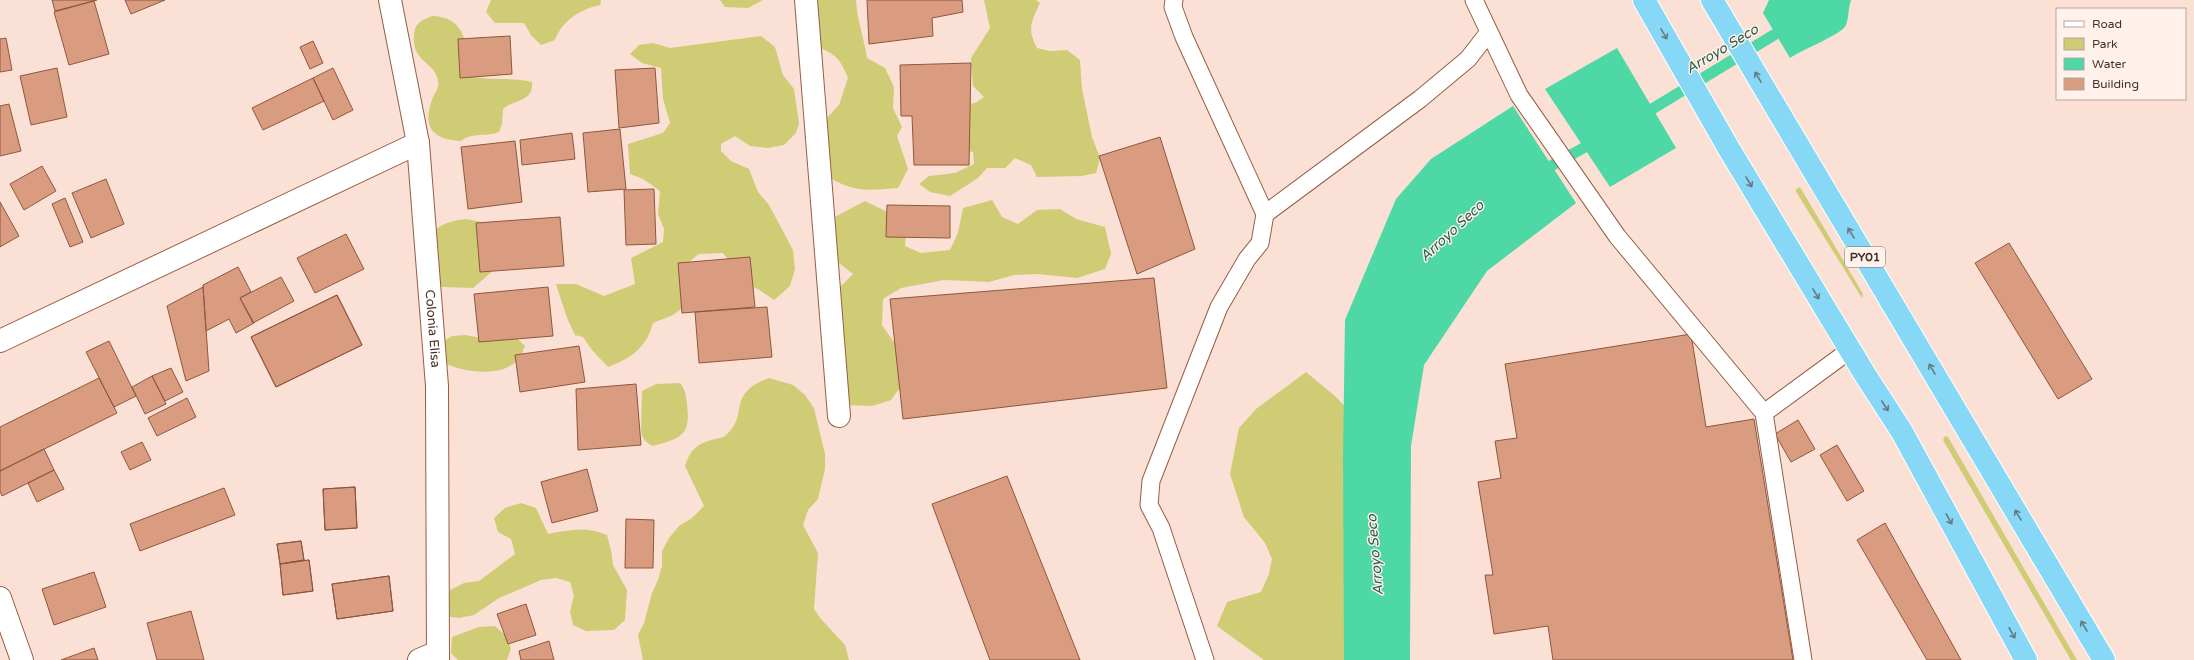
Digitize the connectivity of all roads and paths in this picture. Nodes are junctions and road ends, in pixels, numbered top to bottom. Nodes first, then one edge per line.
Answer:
1 (390, 0) edge
2 (806, 0) edge
3 (1174, 0) edge
4 (1474, 0) edge
5 (1644, 0) edge
6 (1712, 0) edge
7 (1489, 32) junction
8 (418, 143) junction
9 (1265, 214) junction
10 (0, 341) edge
11 (1850, 350) junction
12 (1764, 413) junction
13 (840, 416) dead end
14 (0, 598) edge
15 (432, 657) edge
16 (22, 660) edge
17 (1205, 660) edge
18 (1802, 660) edge
19 (2026, 660) edge
20 (2104, 660) edge

1 - 8 street, Colonia Elisa
2 - 13 street
3 - 9 lane
4 - 7 lane
5 -> 11 highway
20 -> 6 highway, PY01
7 - 9 lane
7 - 12 lane
8 - 10 street
8 - 15 street, Colonia Elisa
9 - 17 lane
11 - 12 lane
11 -> 19 highway
12 - 18 lane
14 - 16 street

